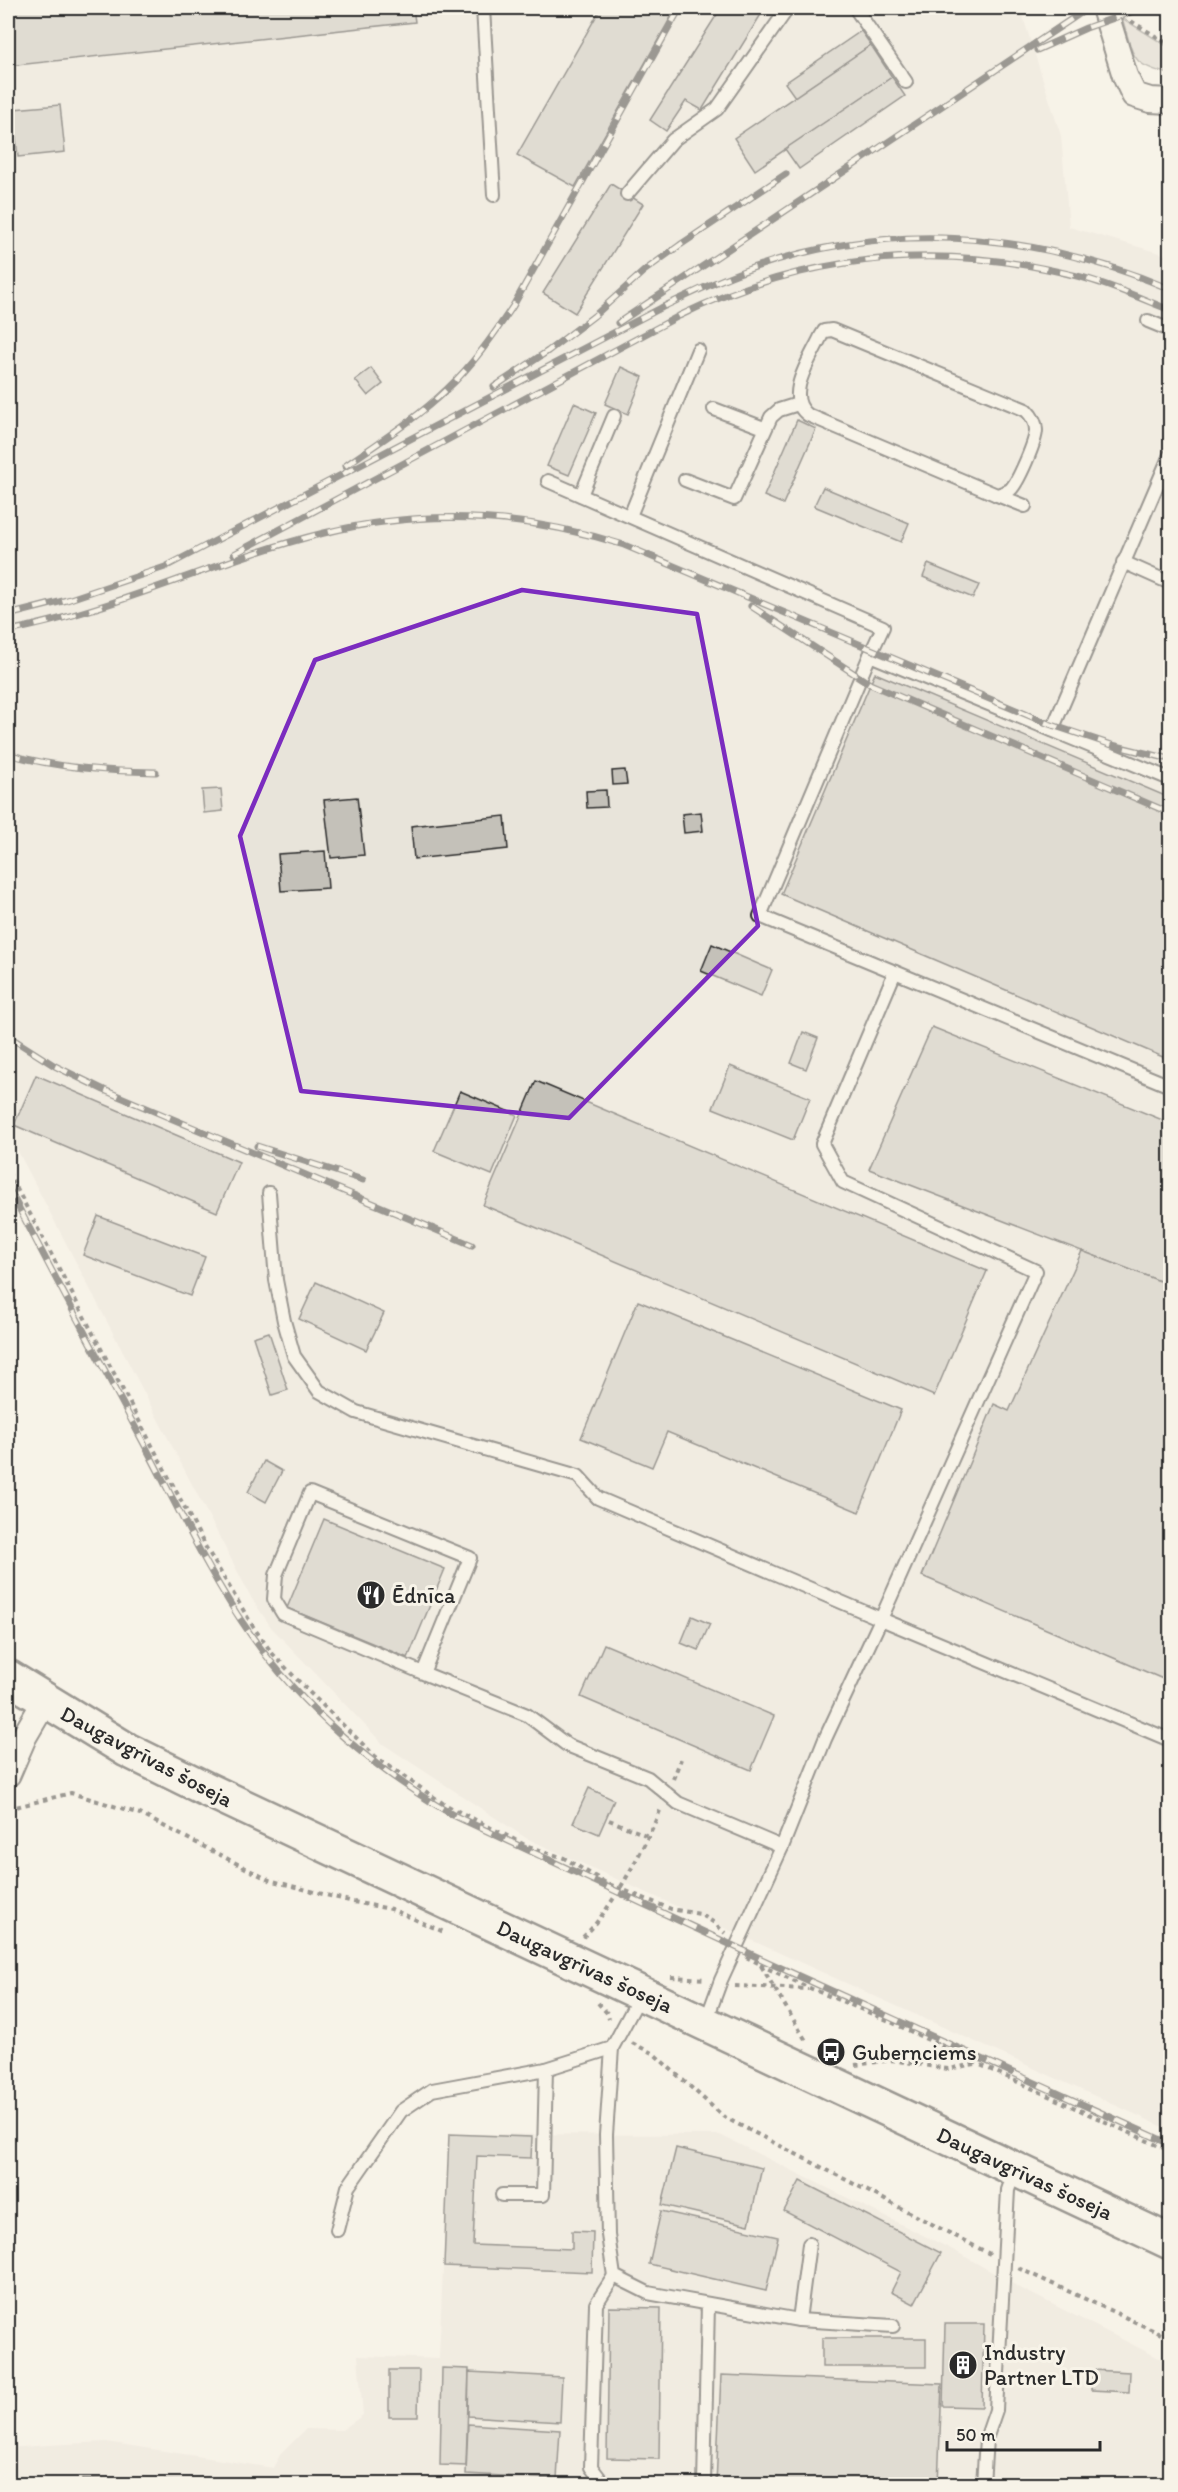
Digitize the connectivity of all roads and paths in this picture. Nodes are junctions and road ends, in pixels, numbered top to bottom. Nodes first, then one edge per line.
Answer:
1 (483, 8) edge
2 (789, 8) edge
3 (855, 8) edge
4 (1104, 8) edge
5 (1130, 21) dead end
6 (1170, 45) edge
7 (906, 82) dead end
8 (1170, 101) edge
9 (627, 194) dead end
10 (494, 195) dead end
11 (1148, 321) dead end
12 (1170, 330) edge
13 (698, 350) dead end
14 (798, 404) junction
15 (714, 409) dead end
16 (614, 416) dead end
17 (764, 428) junction
18 (1170, 455) edge
19 (686, 480) dead end
20 (548, 481) dead end
21 (581, 495) junction
22 (997, 495) junction
23 (1025, 506) dead end
24 (630, 516) junction
25 (1123, 562) junction
26 (1170, 583) edge
27 (870, 655) junction
28 (1052, 730) junction
29 (1170, 779) edge
30 (896, 972) junction
31 (1170, 1086) edge
32 (269, 1193) dead end
33 (881, 1619) junction
34 (423, 1673) junction
35 (8, 1677) edge
36 (45, 1701) junction
37 (1170, 1740) edge
38 (8, 1774) edge
39 (8, 1809) edge
40 (609, 1820) dead end
41 (655, 1824) dead end
42 (648, 1836) junction
43 (782, 1848) junction
44 (605, 1912) dead end
45 (451, 1934) dead end
46 (581, 1940) dead end
47 (589, 1944) dead end
48 (745, 1957) dead end
49 (760, 1964) junction
50 (721, 1980) junction
51 (655, 1985) junction
52 (775, 1989) junction
53 (812, 1989) junction
54 (598, 2003) dead end
55 (705, 2022) junction
56 (618, 2035) junction
57 (805, 2043) dead end
58 (612, 2048) junction
59 (976, 2063) junction
60 (851, 2065) dead end
61 (546, 2069) junction
62 (1170, 2151) edge
63 (1016, 2169) junction
64 (502, 2195) dead end
65 (337, 2230) dead end
66 (1170, 2242) edge
67 (809, 2244) dead end
68 (1005, 2262) junction
69 (614, 2276) junction
70 (708, 2304) junction
71 (798, 2320) junction
72 (893, 2326) dead end
73 (1170, 2338) edge
74 (604, 2484) edge
75 (704, 2484) edge
76 (982, 2484) edge

1 - 10 lane
2 - 9 lane
3 - 7 lane
4 - 8 street
5 - 6 path
11 - 12 lane
13 - 24 lane
14 - 17 lane
14 - 22 lane
14 - 22 lane
15 - 17 lane
16 - 21 lane
17 - 19 lane
18 - 25 lane
20 - 21 lane
21 - 24 lane
22 - 23 lane
24 - 27 lane
25 - 26 lane
25 - 28 lane
27 - 28 lane
27 - 30 lane
28 - 29 lane
30 - 31 lane
30 - 33 lane
32 - 33 lane
33 - 37 lane
33 - 43 lane
34 - 34 lane
34 - 43 lane
35 - 36 main road, Daugavgrīvas šoseja
36 - 38 street
36 - 51 main road, Daugavgrīvas šoseja
39 - 45 path
40 - 42 path
41 - 42 path
42 - 44 path
43 - 50 lane
46 - 47 path
48 - 49 path
49 - 52 path
49 - 53 path
50 - 51 path
50 - 52 path
50 - 55 lane
51 - 55 main road, Daugavgrīvas šoseja
51 - 56 lane
52 - 53 path
52 - 57 path
53 - 59 path
54 - 56 path
55 - 63 main road, Daugavgrīvas šoseja
56 - 58 lane
56 - 68 path
58 - 61 lane
58 - 69 lane
59 - 60 path
59 - 62 path
61 - 64 lane
61 - 65 lane
63 - 66 main road, Daugavgrīvas šoseja
63 - 68 lane
67 - 71 lane
68 - 73 path
68 - 76 lane
69 - 70 lane
69 - 74 lane
70 - 71 lane
70 - 75 lane
71 - 72 lane

